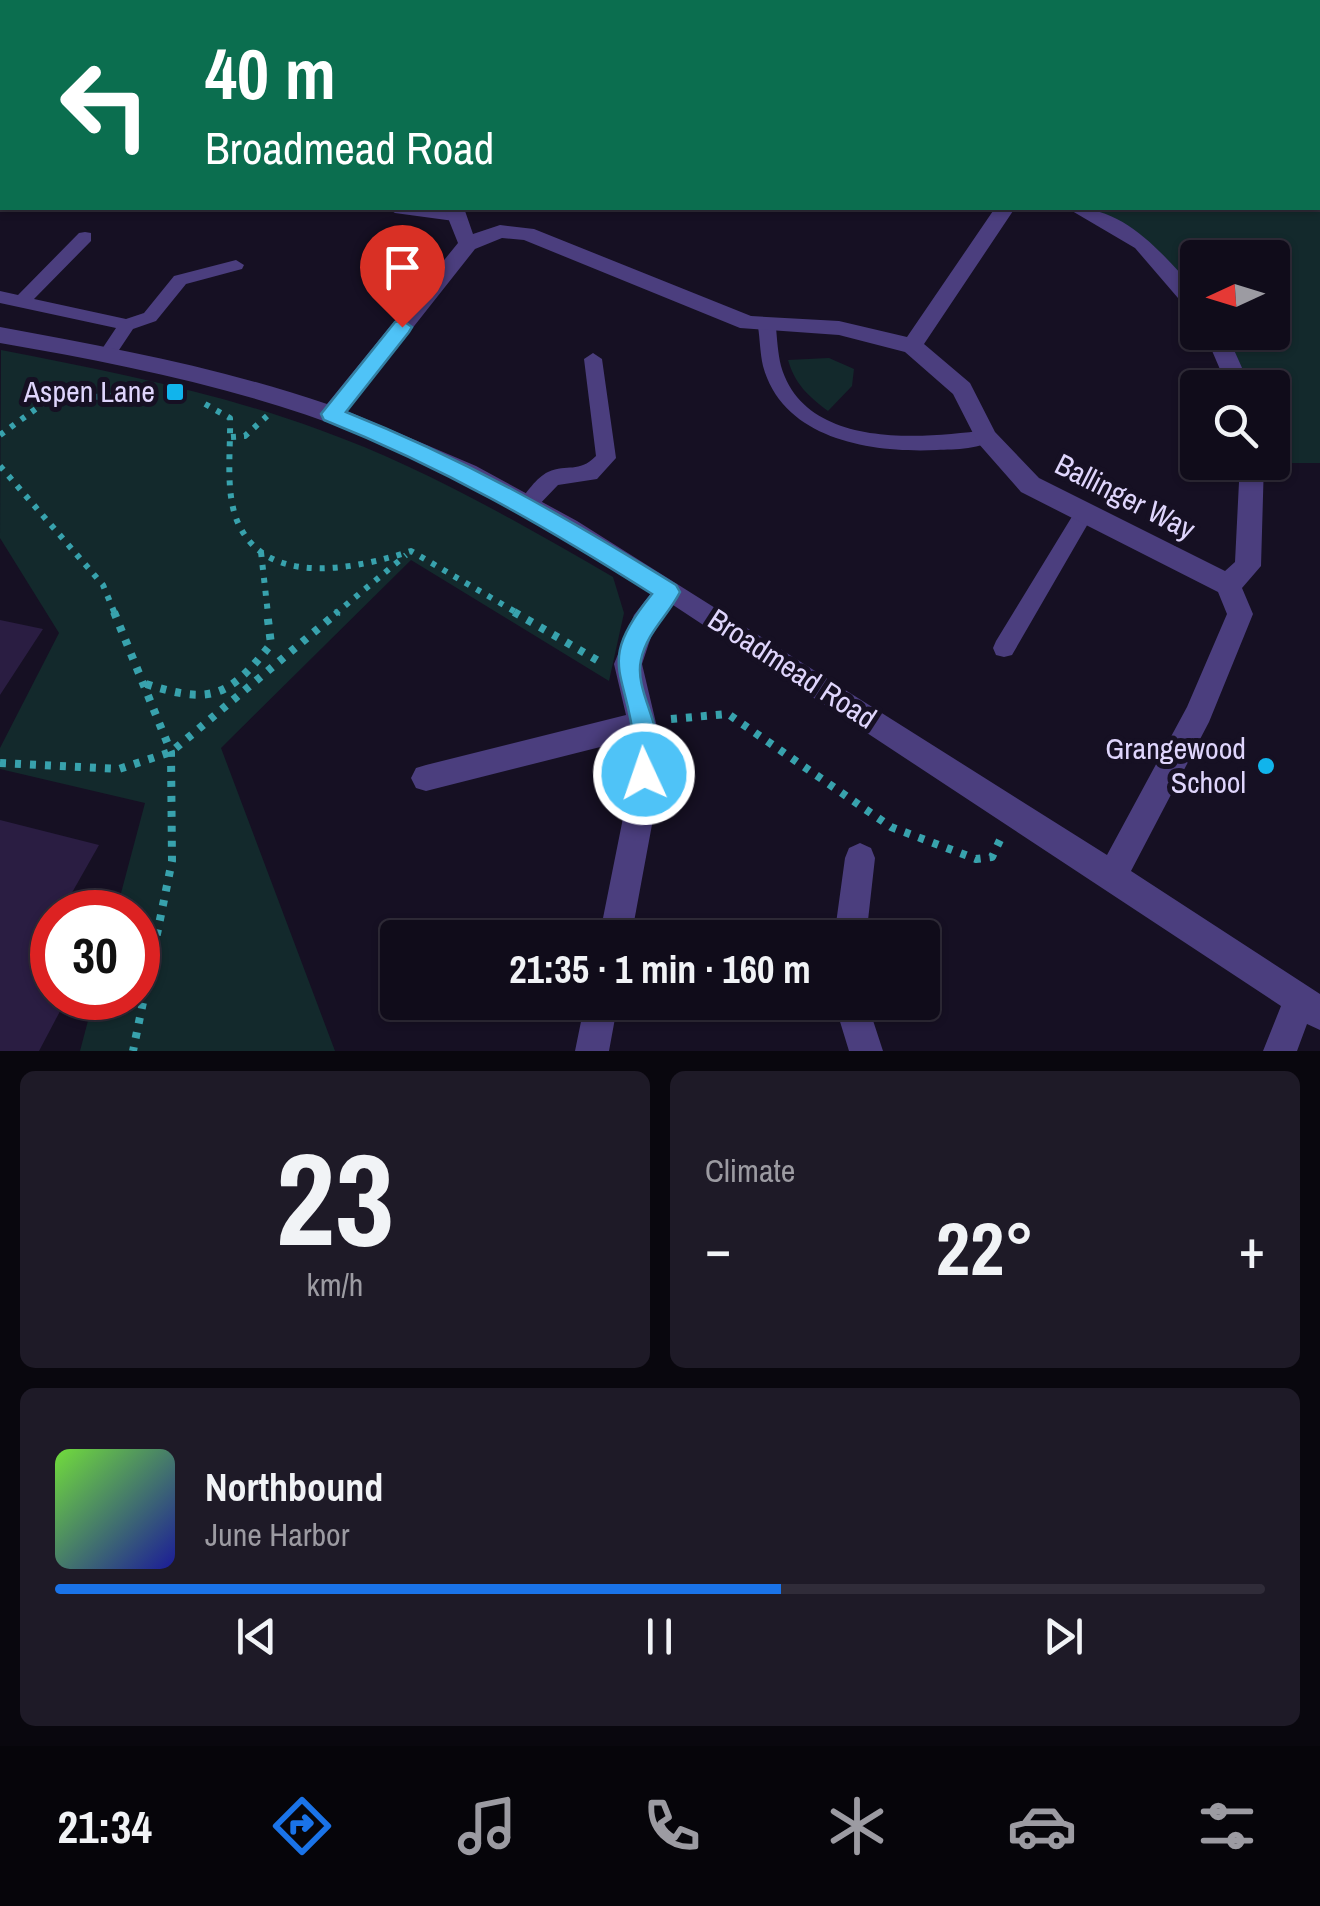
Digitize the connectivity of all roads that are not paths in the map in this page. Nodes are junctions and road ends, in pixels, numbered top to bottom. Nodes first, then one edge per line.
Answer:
1 (424, 210) edge
2 (1004, 210) edge
3 (1081, 210) edge
4 (454, 212) edge
5 (516, 219) edge
6 (85, 238) dead end
7 (468, 244) junction
8 (236, 265) dead end
9 (1180, 286) edge
10 (0, 297) edge
11 (22, 301) junction
12 (127, 326) junction
13 (767, 327) junction
14 (0, 335) edge
15 (912, 346) junction
16 (107, 355) junction
17 (593, 359) dead end
18 (332, 414) junction
19 (986, 437) junction
20 (1251, 480) edge
21 (528, 504) junction
22 (1083, 515) junction
23 (1228, 585) junction
24 (668, 592) junction
25 (1004, 648) dead end
26 (642, 724) junction
27 (426, 778) dead end
28 (860, 858) dead end
29 (1112, 876) junction
30 (618, 920) edge
31 (852, 920) edge
32 (1310, 1006) edge
33 (598, 1020) edge
34 (856, 1020) edge
35 (592, 1051) edge
36 (866, 1051) edge
37 (1280, 1051) edge

1 - 4 lane
2 - 15 street
3 - 9 street
4 - 7 street
5 - 7 street
5 - 13 street, Ballinger Way
6 - 11 lane
7 - 18 street
8 - 12 lane
10 - 11 lane
11 - 12 lane
12 - 16 lane
13 - 15 street, Ballinger Way
13 - 19 lane
14 - 16 street, Broadmead Road
15 - 19 street, Ballinger Way
16 - 18 street, Broadmead Road
17 - 21 lane
18 - 21 street, Broadmead Road
19 - 22 street, Ballinger Way
20 - 23 street
21 - 24 street, Broadmead Road
22 - 23 street, Ballinger Way
22 - 25 lane
23 - 29 street
24 - 26 street
24 - 29 street, Broadmead Road
26 - 27 street
26 - 30 street
28 - 31 street
29 - 32 street, Broadmead Road
32 - 37 street
33 - 35 street
34 - 36 street

